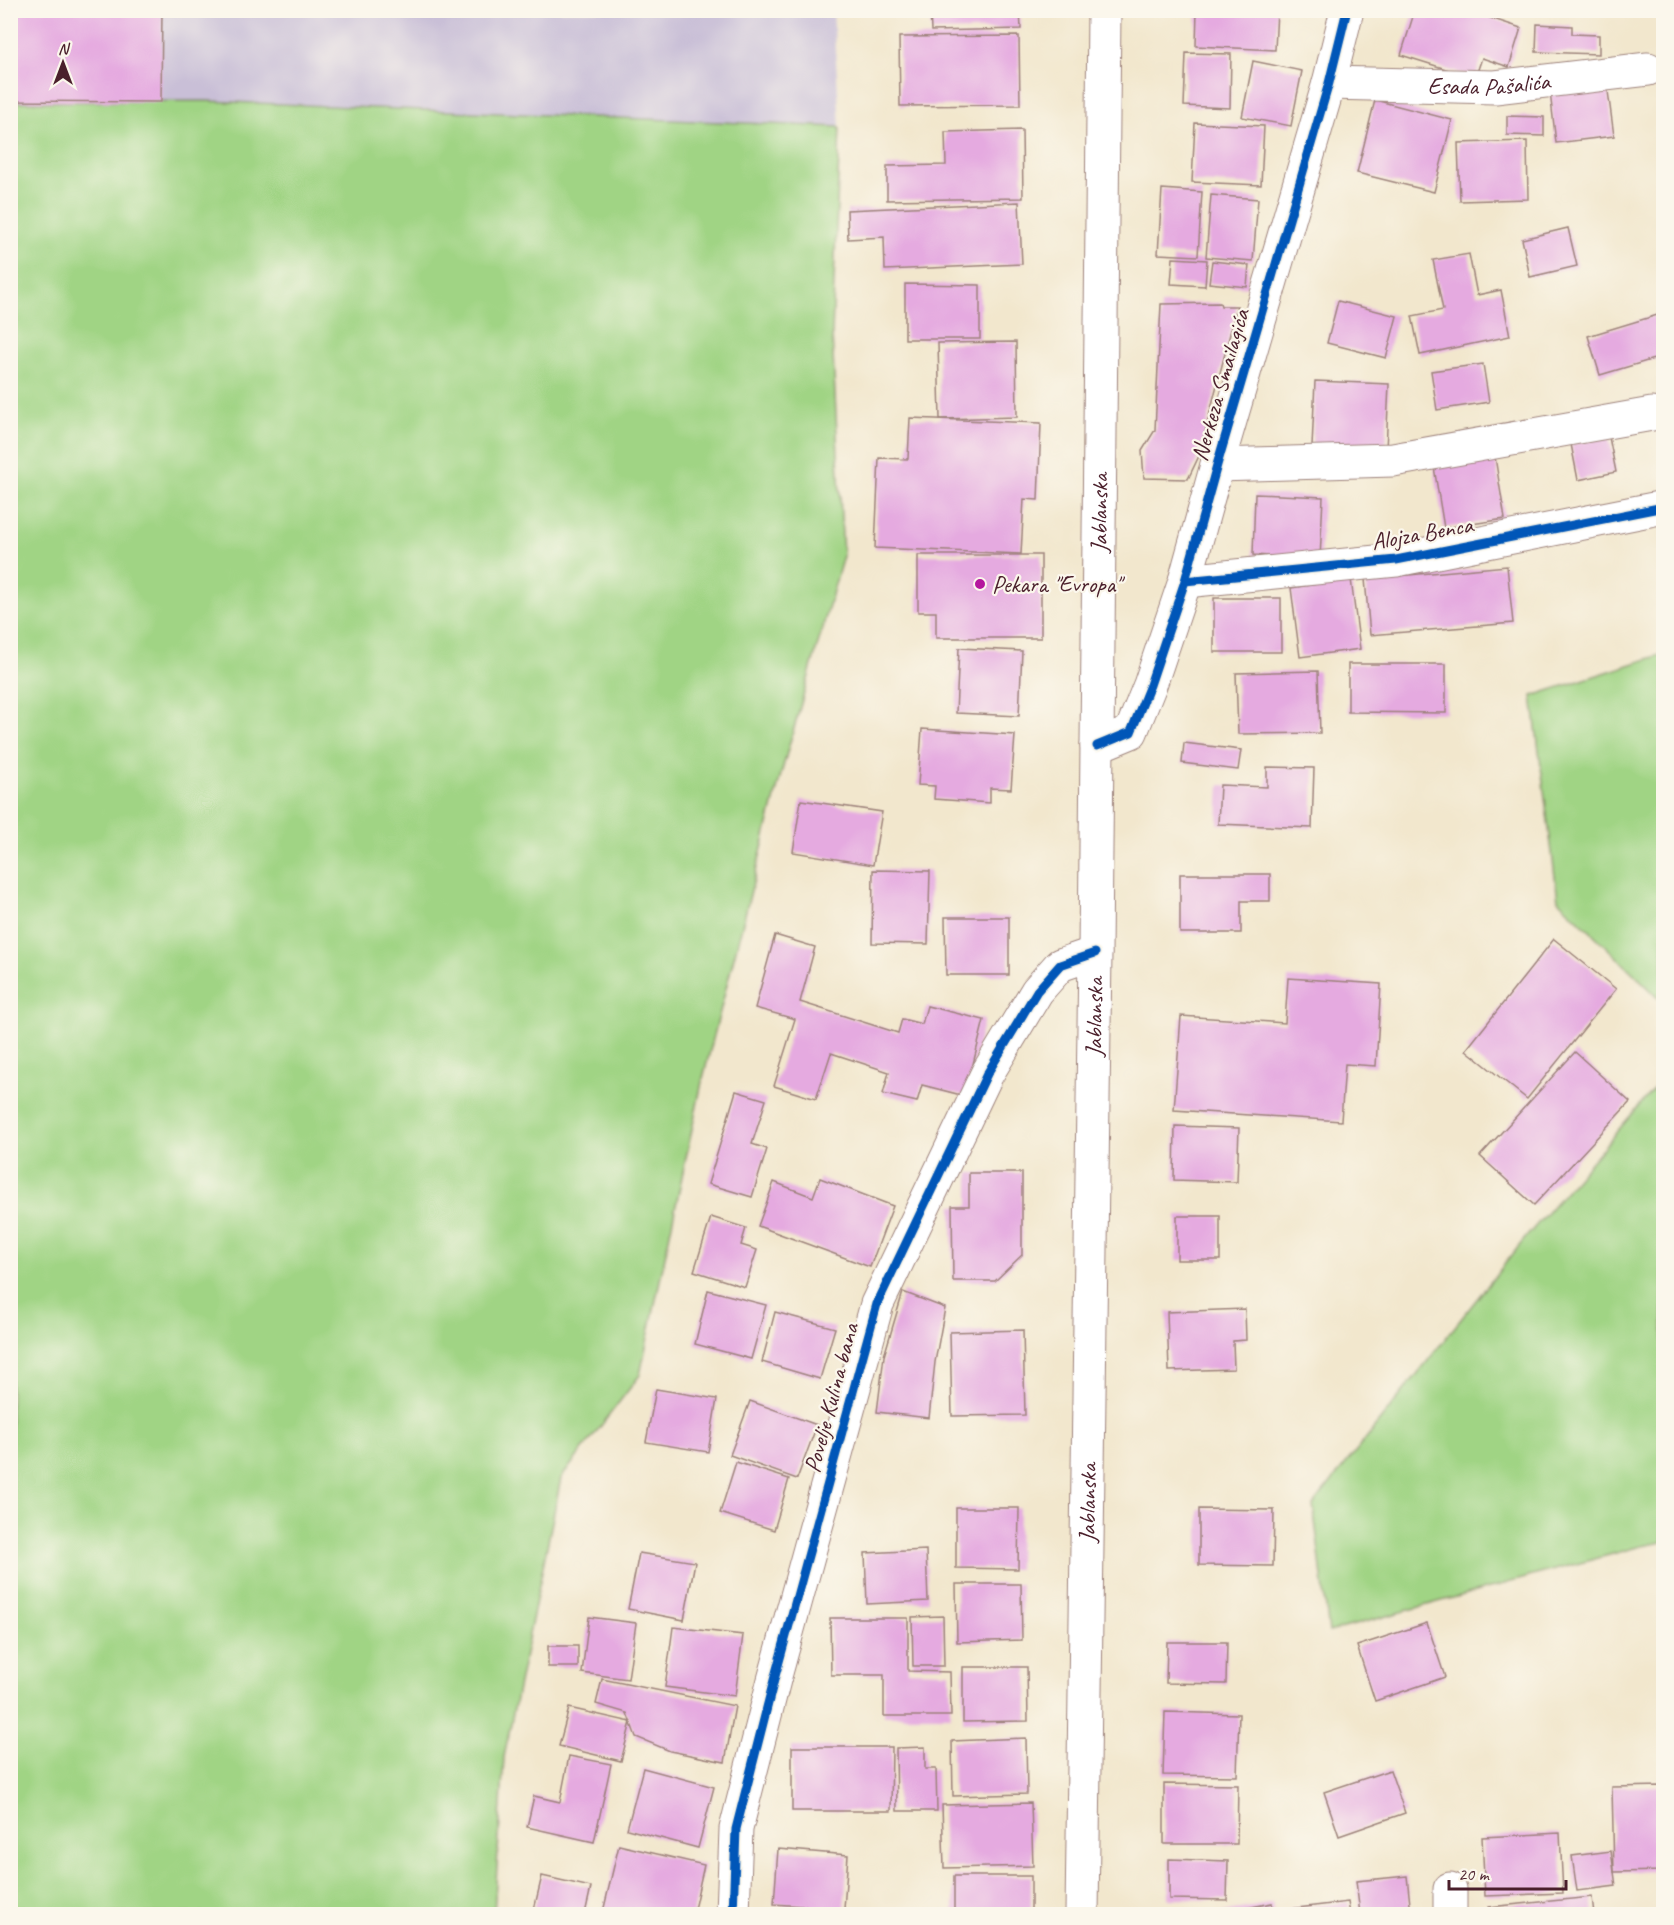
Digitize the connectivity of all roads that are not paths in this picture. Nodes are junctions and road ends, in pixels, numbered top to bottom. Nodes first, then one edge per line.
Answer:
1 (1104, 10) edge
2 (1347, 10) edge
3 (1648, 69) dead end
4 (1329, 83) junction
5 (1652, 414) dead end
6 (1217, 465) junction
7 (1664, 507) edge
8 (1185, 581) junction
9 (1097, 746) junction
10 (1095, 953) junction
11 (733, 1914) edge
12 (1082, 1914) edge

1 - 9 street, Jablanska
2 - 4 street, Nerkeza Smailagića
3 - 4 street, Esada Pašalića
4 - 6 street, Nerkeza Smailagića
5 - 6 street
6 - 8 street, Nerkeza Smailagića
7 - 8 street, Alojza Benca
8 - 9 street, Nerkeza Smailagića
9 - 10 street, Jablanska
10 - 11 street, Povelje Kulina bana
10 - 12 street, Jablanska

